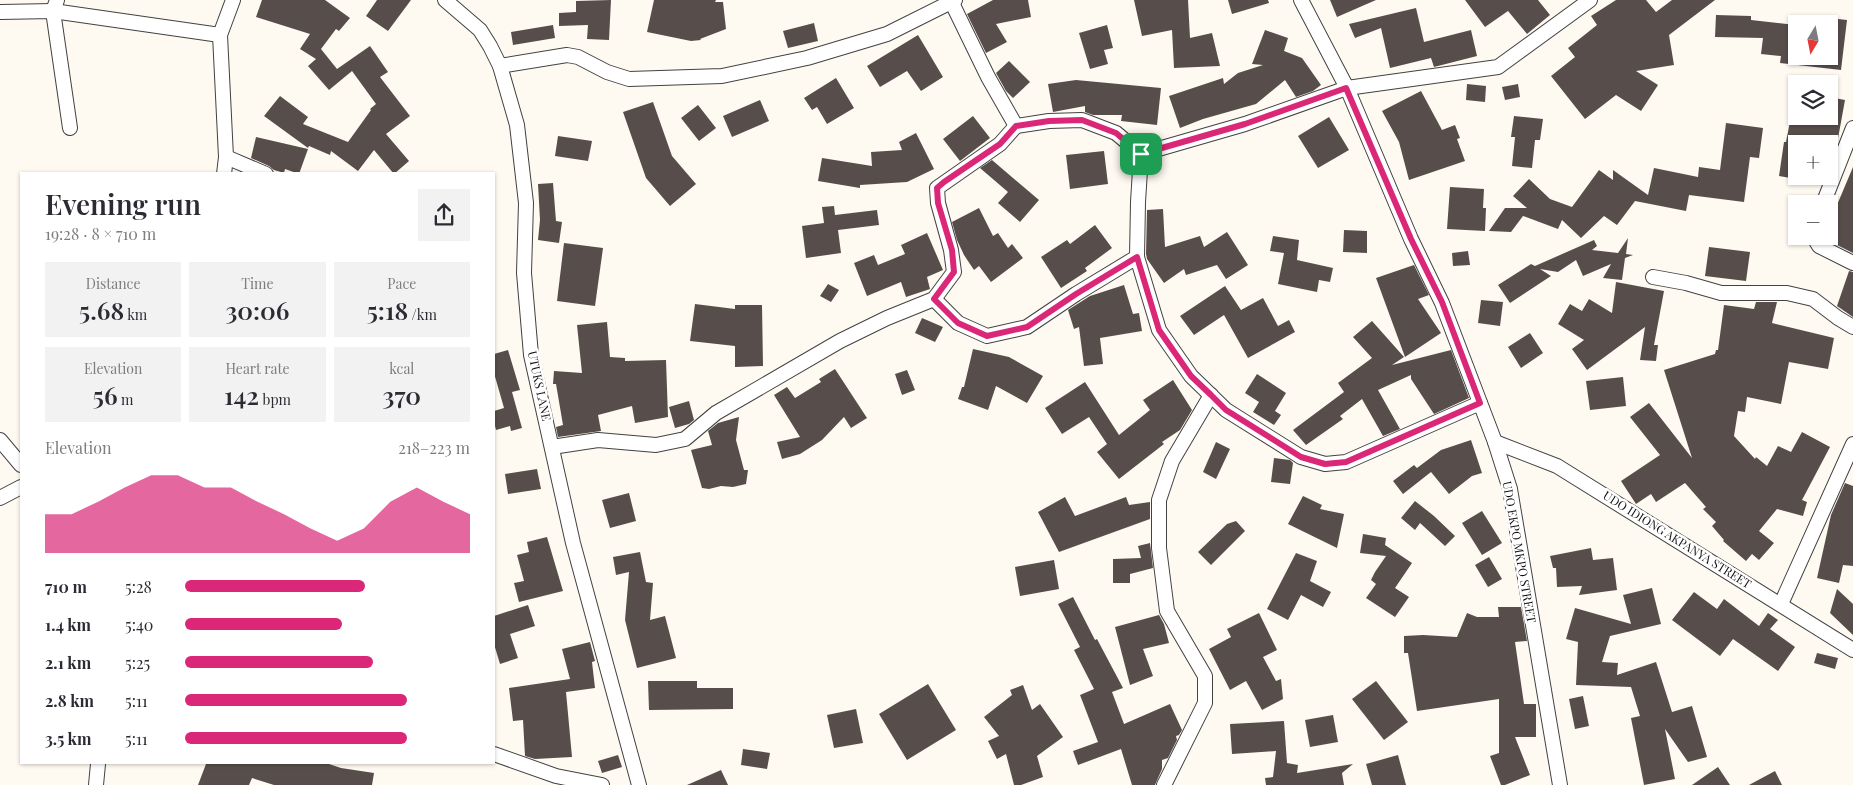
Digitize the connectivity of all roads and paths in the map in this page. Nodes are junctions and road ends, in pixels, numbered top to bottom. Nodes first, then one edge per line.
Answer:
1 (233, 0) edge
2 (1300, 0) edge
3 (1590, 0) edge
4 (448, 1) edge
5 (953, 1) edge
6 (55, 6) edge
7 (0, 12) edge
8 (220, 35) junction
9 (500, 66) junction
10 (1346, 88) junction
11 (1016, 126) junction
12 (70, 128) dead end
13 (1853, 128) edge
14 (1141, 154) junction
15 (226, 157) junction
16 (224, 172) edge
17 (261, 172) edge
18 (1827, 195) edge
19 (1818, 245) edge
20 (1137, 257) junction
21 (1853, 263) edge
22 (1653, 277) dead end
23 (934, 299) junction
24 (1853, 326) edge
25 (1211, 395) junction
26 (1480, 403) junction
27 (0, 440) edge
28 (1495, 442) junction
29 (1853, 444) edge
30 (552, 447) junction
31 (20, 464) edge
32 (20, 488) edge
33 (0, 498) edge
34 (1781, 604) junction
35 (1853, 650) edge
36 (495, 754) edge
37 (98, 764) edge
38 (96, 785) edge
39 (602, 785) edge
40 (639, 785) edge
41 (1164, 785) edge
42 (1560, 785) edge

1 - 8 street
2 - 10 street, UDO EKPO MKPO STREET
3 - 10 street
4 - 9 street, UTUKS LANE
5 - 9 street
5 - 11 street
6 - 7 street
6 - 8 street
6 - 12 street
8 - 15 street
9 - 30 street, UTUKS LANE
10 - 14 street
10 - 26 street, UDO EKPO MKPO STREET
11 - 14 street
11 - 23 street
13 - 18 street
14 - 20 street
15 - 16 street
15 - 17 street
19 - 21 street
20 - 23 street
20 - 25 street
22 - 24 street
23 - 30 street
25 - 26 street
25 - 41 street
26 - 28 street, UDO EKPO MKPO STREET
27 - 31 street
28 - 34 street, UDO IDIONG AKPANYA STREET
28 - 42 street, UDO EKPO MKPO STREET
29 - 34 street
30 - 40 street, UTUKS LANE
32 - 33 street
34 - 35 street, UDO IDIONG AKPANYA STREET
36 - 39 street
37 - 38 street

